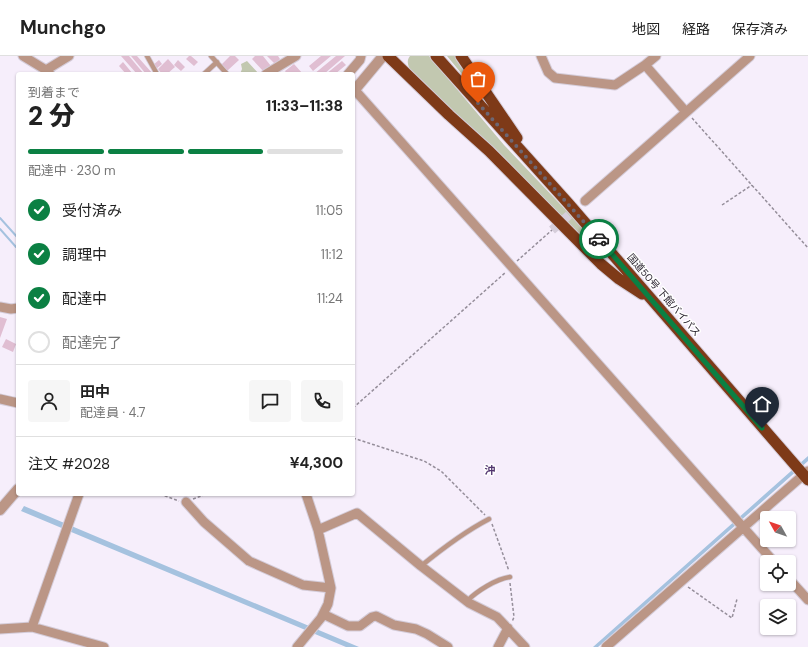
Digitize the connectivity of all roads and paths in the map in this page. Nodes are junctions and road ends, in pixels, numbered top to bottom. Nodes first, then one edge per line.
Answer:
1 (23, 56) edge
2 (69, 56) edge
3 (147, 56) edge
4 (211, 56) edge
5 (296, 56) edge
6 (361, 56) edge
7 (383, 56) edge
8 (388, 56) edge
9 (436, 56) edge
10 (461, 56) edge
11 (541, 56) edge
12 (656, 56) edge
13 (750, 56) edge
14 (217, 62) junction
15 (645, 64) junction
16 (47, 72) edge
17 (49, 72) edge
18 (156, 72) edge
19 (206, 72) edge
20 (225, 72) edge
21 (269, 72) edge
22 (350, 72) edge
23 (355, 89) edge
24 (355, 91) edge
25 (686, 112) junction
26 (541, 173) junction
27 (752, 185) junction
28 (585, 201) tunnel mouth
29 (722, 204) dead end
30 (552, 230) tunnel mouth
31 (808, 248) edge
32 (511, 267) junction
33 (654, 302) junction
34 (0, 307) edge
35 (16, 308) edge
36 (0, 400) edge
37 (16, 403) edge
38 (355, 406) edge
39 (355, 439) edge
40 (806, 475) edge
41 (16, 491) edge
42 (79, 496) edge
43 (307, 496) edge
44 (186, 502) dead end
45 (0, 510) edge
46 (489, 519) junction
47 (743, 526) junction
48 (318, 530) junction
49 (768, 555) edge
50 (421, 566) junction
51 (510, 577) junction
52 (680, 582) junction
53 (796, 587) edge
54 (331, 588) junction
55 (737, 599) dead end
56 (808, 600) edge
57 (467, 601) junction
58 (323, 614) junction
59 (32, 627) junction
60 (0, 628) edge
61 (508, 628) junction
62 (104, 647) edge
63 (297, 647) edge
64 (448, 647) edge
65 (498, 647) edge
66 (525, 647) edge
67 (606, 647) edge

1 - 16 street
2 - 17 street
3 - 18 lane
4 - 14 lane
5 - 21 street
6 - 22 street
7 - 23 street
8 - 33 highway
9 - 26 highway, 国道50号 下館バイパス
10 - 26 highway
11 - 15 street
12 - 15 street
13 - 25 street
14 - 19 lane
14 - 20 lane
15 - 25 street
24 - 32 street
25 - 27 path
25 - 28 street
26 - 33 highway, 国道50号 下館バイパス
27 - 29 path
27 - 31 path
30 - 32 path
32 - 38 path
32 - 47 street
33 - 40 highway, 国道50号 下館バイパス
34 - 35 street
36 - 37 street
39 - 46 path
40 - 47 street
41 - 45 street
42 - 59 street
43 - 48 street
44 - 54 street
46 - 50 lane
46 - 51 path
47 - 49 street
47 - 52 street
48 - 50 street
48 - 54 street
50 - 57 street
51 - 57 lane
51 - 61 path
52 - 55 path
52 - 67 street
53 - 56 street
54 - 58 street
57 - 61 street
58 - 63 street
58 - 64 street
59 - 60 street
59 - 62 street
61 - 65 street
61 - 66 street

